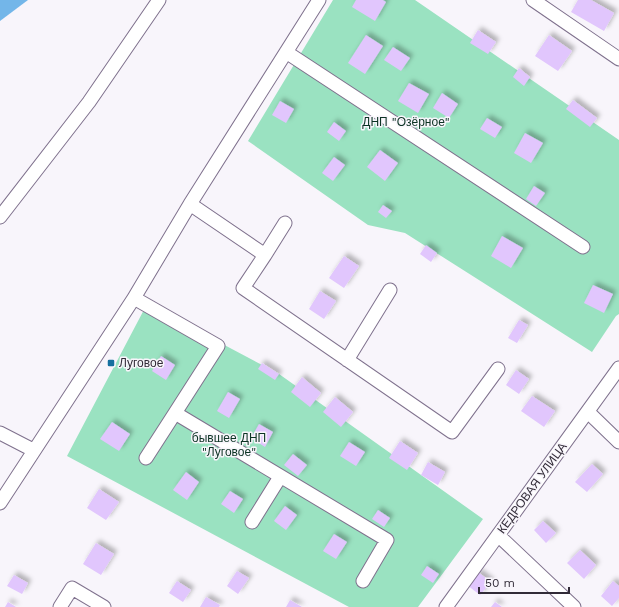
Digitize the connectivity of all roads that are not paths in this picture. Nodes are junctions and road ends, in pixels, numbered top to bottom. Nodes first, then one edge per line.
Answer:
1 (159, 0) edge
2 (319, 0) edge
3 (538, 1) edge
4 (286, 52) junction
5 (619, 59) edge
6 (190, 204) junction
7 (0, 217) edge
8 (285, 223) dead end
9 (583, 247) dead end
10 (265, 255) junction
11 (390, 290) dead end
12 (134, 298) junction
13 (347, 360) junction
14 (619, 368) edge
15 (498, 369) dead end
16 (588, 412) junction
17 (175, 413) junction
18 (0, 433) edge
19 (619, 442) edge
20 (33, 450) junction
21 (146, 458) dead end
22 (280, 477) junction
23 (0, 503) edge
24 (252, 522) dead end
25 (498, 535) junction
26 (364, 581) dead end
27 (60, 607) edge
28 (104, 607) edge
29 (446, 607) edge
30 (574, 607) edge

1 - 7 street
2 - 4 street
3 - 5 street
4 - 6 street
4 - 9 street
6 - 10 street
6 - 12 street
8 - 10 street
10 - 13 street
11 - 13 street
12 - 17 street
12 - 20 street
13 - 15 street
14 - 16 street, КЕДРОВАЯ УЛИЦА
16 - 19 street
16 - 25 street, КЕДРОВАЯ УЛИЦА
17 - 21 street
17 - 22 street
18 - 20 street
20 - 23 street
22 - 24 street
22 - 26 street
25 - 29 street, КЕДРОВАЯ УЛИЦА
25 - 30 street
27 - 28 street

